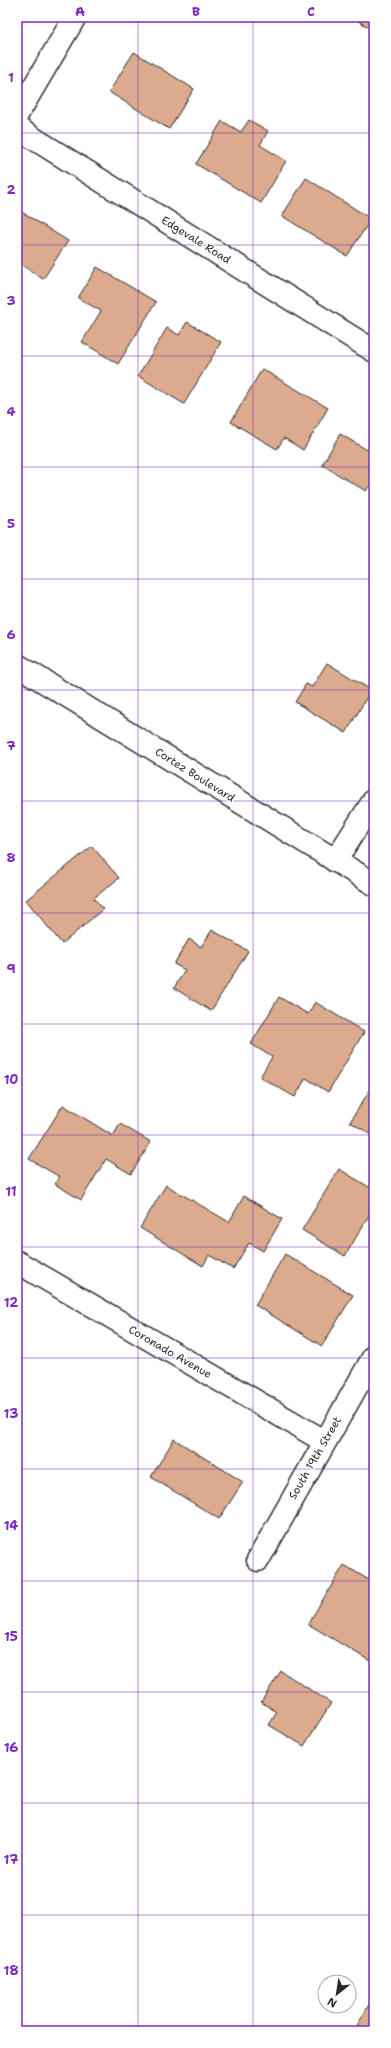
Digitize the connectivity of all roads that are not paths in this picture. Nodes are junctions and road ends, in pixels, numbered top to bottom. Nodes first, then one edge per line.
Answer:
1 (75, 17) edge
2 (17, 115) edge
3 (17, 128) edge
4 (374, 351) edge
5 (17, 665) edge
6 (374, 800) edge
7 (336, 860) junction
8 (374, 884) edge
9 (17, 1262) edge
10 (374, 1356) edge
11 (324, 1441) junction
12 (258, 1560) dead end

1 - 2 street
3 - 4 street, Edgevale Road
5 - 7 street, Cortez Boulevard
6 - 7 street
7 - 8 street, Cortez Boulevard
9 - 11 street, Coronado Avenue
10 - 11 street, South 19th Street
11 - 12 street, South 19th Street

